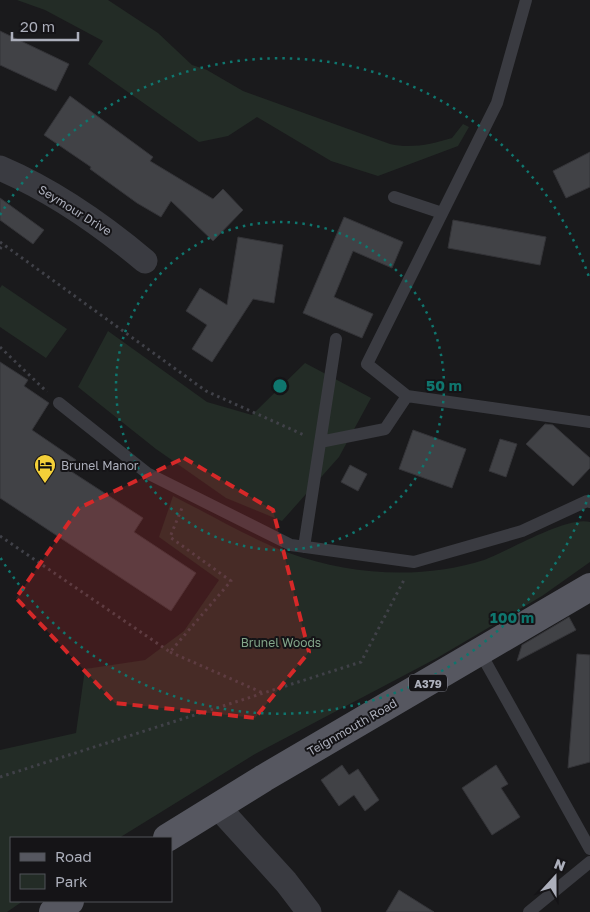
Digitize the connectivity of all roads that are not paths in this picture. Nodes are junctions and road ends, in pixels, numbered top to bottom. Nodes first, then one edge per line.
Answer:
1 (526, 0) edge
2 (0, 168) edge
3 (394, 197) dead end
4 (442, 213) junction
5 (145, 261) dead end
6 (336, 339) dead end
7 (407, 396) junction
8 (59, 403) road end
9 (590, 422) edge
10 (320, 442) junction
11 (590, 502) edge
12 (304, 547) junction
13 (590, 587) edge
14 (480, 652) junction
15 (218, 806) junction
16 (169, 837) edge
17 (590, 848) edge
18 (590, 862) edge
19 (68, 902) edge
20 (53, 912) edge
21 (309, 912) edge
22 (529, 912) edge

1 - 4 lane
2 - 5 street, Seymour Drive
3 - 4 lane
4 - 7 lane
6 - 10 lane
7 - 9 lane
7 - 10 lane
8 - 12 lane
10 - 12 lane
11 - 12 lane
13 - 14 main road, Teignmouth Road / A379
14 - 15 main road, Teignmouth Road / A379
14 - 17 lane
15 - 16 main road, Teignmouth Road / A379
15 - 21 street
18 - 22 lane
19 - 20 main road

